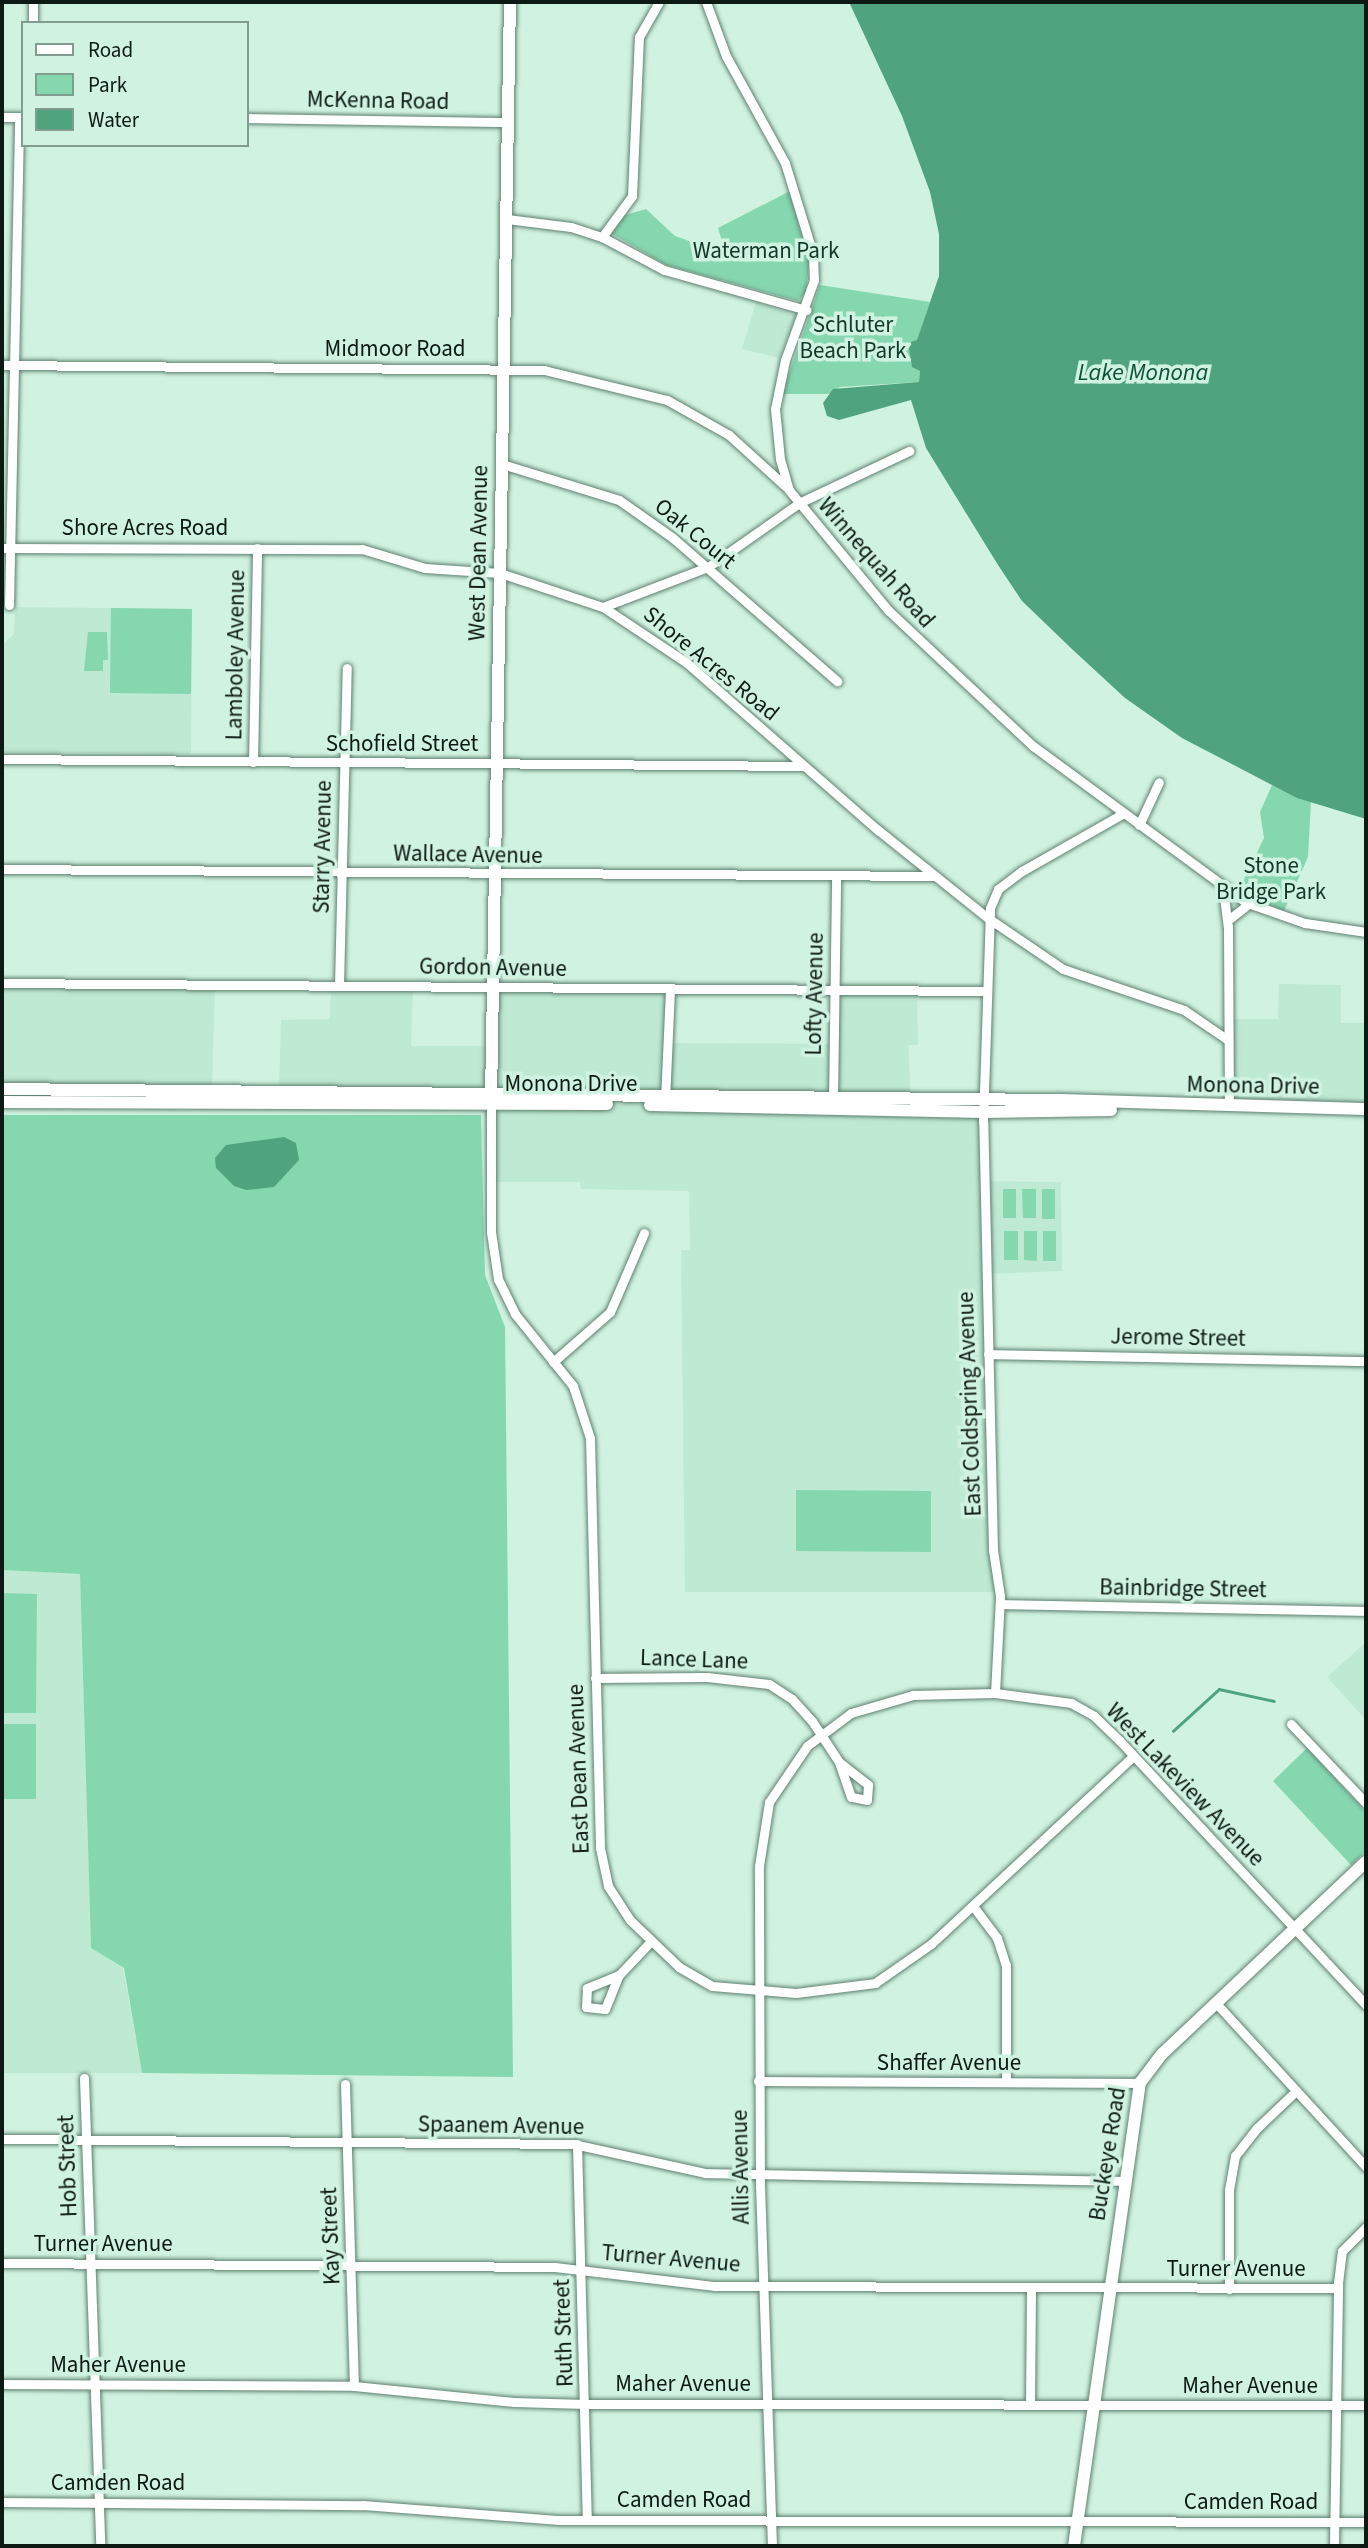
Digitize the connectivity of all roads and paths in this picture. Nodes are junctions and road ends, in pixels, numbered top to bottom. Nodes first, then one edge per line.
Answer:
1 (33, 2) edge
2 (510, 2) edge
3 (659, 2) edge
4 (706, 2) edge
5 (33, 21) edge
6 (2, 117) edge
7 (21, 117) edge
8 (248, 118) edge
9 (509, 122) junction
10 (507, 219) junction
11 (602, 237) junction
12 (806, 310) junction
13 (2, 365) edge
14 (14, 365) junction
15 (504, 368) junction
16 (778, 451) junction
17 (909, 451) dead end
18 (502, 464) junction
19 (763, 465) junction
20 (789, 490) junction
21 (799, 503) junction
22 (6, 547) edge
23 (257, 548) junction
24 (708, 568) junction
25 (500, 573) junction
26 (9, 605) dead end
27 (603, 607) junction
28 (347, 668) dead end
29 (837, 681) dead end
30 (2, 759) edge
31 (253, 762) junction
32 (344, 762) junction
33 (495, 764) junction
34 (802, 766) junction
35 (1159, 782) dead end
36 (1124, 813) junction
37 (1139, 825) junction
38 (2, 869) edge
39 (341, 873) junction
40 (493, 874) junction
41 (934, 876) junction
42 (836, 878) junction
43 (1223, 888) junction
44 (1250, 904) junction
45 (988, 918) junction
46 (1228, 920) junction
47 (1366, 932) edge
48 (2, 983) edge
49 (340, 985) junction
50 (492, 988) junction
51 (670, 988) junction
52 (834, 990) junction
53 (985, 991) junction
54 (1228, 1040) junction
55 (2, 1089) edge
56 (87, 1092) junction
57 (491, 1092) junction
58 (665, 1101) junction
59 (2, 1102) edge
60 (833, 1104) junction
61 (491, 1106) junction
62 (983, 1106) junction
63 (1229, 1106) junction
64 (1366, 1109) edge
65 (644, 1233) dead end
66 (988, 1354) junction
67 (1366, 1360) edge
68 (554, 1362) junction
69 (1000, 1604) junction
70 (1366, 1611) edge
71 (595, 1678) junction
72 (995, 1693) junction
73 (1291, 1724) dead end
74 (821, 1733) junction
75 (1133, 1756) junction
76 (839, 1762) dead end
77 (1366, 1803) edge
78 (1366, 1863) edge
79 (973, 1906) junction
80 (1295, 1928) junction
81 (651, 1941) junction
82 (619, 1975) junction
83 (759, 1992) junction
84 (1216, 2002) junction
85 (1366, 2005) edge
86 (83, 2078) dead end
87 (758, 2081) junction
88 (1006, 2082) junction
89 (1140, 2083) junction
90 (345, 2084) dead end
91 (1296, 2091) junction
92 (2, 2139) edge
93 (86, 2139) junction
94 (348, 2142) junction
95 (577, 2144) junction
96 (1366, 2168) edge
97 (760, 2173) junction
98 (1123, 2181) junction
99 (1366, 2227) edge
100 (91, 2262) junction
101 (2, 2263) edge
102 (351, 2265) junction
103 (581, 2269) junction
104 (762, 2285) junction
105 (1031, 2287) junction
106 (1109, 2288) junction
107 (1338, 2288) junction
108 (1229, 2289) junction
109 (94, 2383) junction
110 (2, 2384) edge
111 (354, 2386) junction
112 (766, 2403) junction
113 (586, 2404) junction
114 (1030, 2404) junction
115 (1092, 2404) junction
116 (1335, 2405) junction
117 (1366, 2405) edge
118 (2, 2502) edge
119 (98, 2502) junction
120 (770, 2519) junction
121 (587, 2520) junction
122 (1078, 2521) junction
123 (1334, 2521) junction
124 (1366, 2522) edge
125 (100, 2546) edge
126 (772, 2546) edge
127 (1074, 2546) edge
128 (1334, 2546) edge

1 - 5 street
2 - 9 street, West Dean Avenue
3 - 11 street
4 - 12 street, Winnequah Road
6 - 7 street
7 - 14 street
8 - 9 street, McKenna Road
9 - 10 street, West Dean Avenue
10 - 11 street
10 - 15 street, West Dean Avenue
11 - 12 street
12 - 16 street, Winnequah Road
13 - 14 street, Midmoor Road
14 - 15 street, Midmoor Road
14 - 22 street
15 - 18 street, West Dean Avenue
15 - 19 street, Midmoor Road
16 - 19 street
16 - 20 street, Winnequah Road
17 - 21 street
18 - 24 street, Oak Court
18 - 25 street, West Dean Avenue
19 - 20 street, Midmoor Road
20 - 21 street, Winnequah Road
21 - 24 street
21 - 36 street, Winnequah Road
22 - 23 street, Shore Acres Road
22 - 26 street
23 - 25 street, Shore Acres Road
23 - 31 street, Lamboley Avenue
24 - 27 street
24 - 29 street, Oak Court
25 - 27 street, Shore Acres Road
25 - 33 street, West Dean Avenue
27 - 34 street, Shore Acres Road
28 - 32 street, Starry Avenue
30 - 31 street, Schofield Street
31 - 32 street, Schofield Street
32 - 33 street, Schofield Street
32 - 39 street, Starry Avenue
33 - 34 street, Schofield Street
33 - 40 street, West Dean Avenue
34 - 41 street, Shore Acres Road
35 - 37 street
36 - 37 street, Winnequah Road
36 - 45 street, East Coldspring Avenue
37 - 43 street, Winnequah Road
38 - 39 street, Wallace Avenue
39 - 40 street, Wallace Avenue
39 - 49 street, Starry Avenue
40 - 42 street, Wallace Avenue
40 - 50 street, West Dean Avenue
41 - 42 street, Wallace Avenue
41 - 45 street, Shore Acres Road
42 - 52 street, Lofty Avenue
43 - 44 street, Winnequah Road
43 - 46 street
44 - 46 street
44 - 47 street, Winnequah Road
45 - 53 street, East Coldspring Avenue
45 - 54 street, Shore Acres Road
46 - 54 street
48 - 49 street, Gordon Avenue
49 - 50 street, Gordon Avenue
50 - 51 street, Gordon Avenue
50 - 57 street, West Dean Avenue
51 - 52 street, Gordon Avenue
51 - 58 street
52 - 53 street, Gordon Avenue
52 - 60 street, Lofty Avenue
53 - 62 street, East Coldspring Avenue
54 - 63 street
55 - 56 street, Monona Drive
56 - 57 street, Monona Drive
56 - 59 street, Monona Drive
56 - 61 street, Monona Drive
57 - 58 street, Monona Drive
57 - 61 street, West Dean Avenue
58 - 60 street, Monona Drive
58 - 61 street, Monona Drive
60 - 62 street, Monona Drive
61 - 68 street, East Dean Avenue
62 - 63 street, Monona Drive
62 - 66 street, East Coldspring Avenue
63 - 64 street, Monona Drive
65 - 68 street
66 - 67 street, Jerome Street
66 - 69 street, East Coldspring Avenue
68 - 71 street, East Dean Avenue
69 - 70 street, Bainbridge Street
69 - 72 street, East Coldspring Avenue
71 - 74 street, Lance Lane
71 - 81 street, East Dean Avenue
72 - 74 street, West Lakeview Avenue
72 - 75 street, West Lakeview Avenue
73 - 77 street
74 - 76 street, Lance Lane
74 - 83 street, West Lakeview Avenue
75 - 79 street, East Dean Avenue
75 - 80 street, West Lakeview Avenue
78 - 80 street, Buckeye Road
79 - 83 street, East Dean Avenue
79 - 88 street
80 - 84 street, Buckeye Road
80 - 85 street, West Lakeview Avenue
81 - 82 street
81 - 83 street, East Dean Avenue
82 - 82 street
83 - 87 street, West Lakeview Avenue
84 - 89 street, Buckeye Road
84 - 91 street
86 - 93 street, Hob Street
87 - 88 street, Shaffer Avenue
87 - 97 street, Allis Avenue
88 - 89 street, Shaffer Avenue
89 - 98 street, Buckeye Road
90 - 94 street, Kay Street
91 - 96 street
91 - 108 street
92 - 93 street, Spaanem Avenue
93 - 94 street, Spaanem Avenue
93 - 100 street, Hob Street
94 - 95 street, Spaanem Avenue
94 - 102 street, Kay Street
95 - 97 street, Spaanem Avenue
95 - 103 street, Ruth Street
97 - 98 street, Spaanem Avenue
97 - 104 street, Allis Avenue
98 - 106 street, Buckeye Road
99 - 107 street
100 - 101 street, Turner Avenue
100 - 102 street, Turner Avenue
100 - 109 street, Hob Street
102 - 103 street, Turner Avenue
102 - 111 street, Kay Street
103 - 104 street, Turner Avenue
103 - 113 street, Ruth Street
104 - 105 street, Turner Avenue
104 - 112 street, Allis Avenue
105 - 106 street, Turner Avenue
105 - 114 street
106 - 108 street, Turner Avenue
106 - 115 street, Buckeye Road
107 - 108 street, Turner Avenue
107 - 116 street
109 - 110 street, Maher Avenue
109 - 111 street, Maher Avenue
109 - 119 street, Hob Street
111 - 113 street, Maher Avenue
112 - 113 street, Maher Avenue
112 - 114 street, Maher Avenue
112 - 120 street, Allis Avenue
113 - 121 street, Ruth Street
114 - 115 street, Maher Avenue
115 - 116 street, Maher Avenue
115 - 122 street, Buckeye Road
116 - 117 street, Maher Avenue
116 - 123 street
118 - 119 street, Camden Road
119 - 121 street, Camden Road
119 - 125 street, Hob Street
120 - 121 street, Camden Road
120 - 122 street, Camden Road
120 - 126 street, Allis Avenue
122 - 123 street, Camden Road
122 - 127 street, Buckeye Road
123 - 124 street, Camden Road
123 - 128 street

